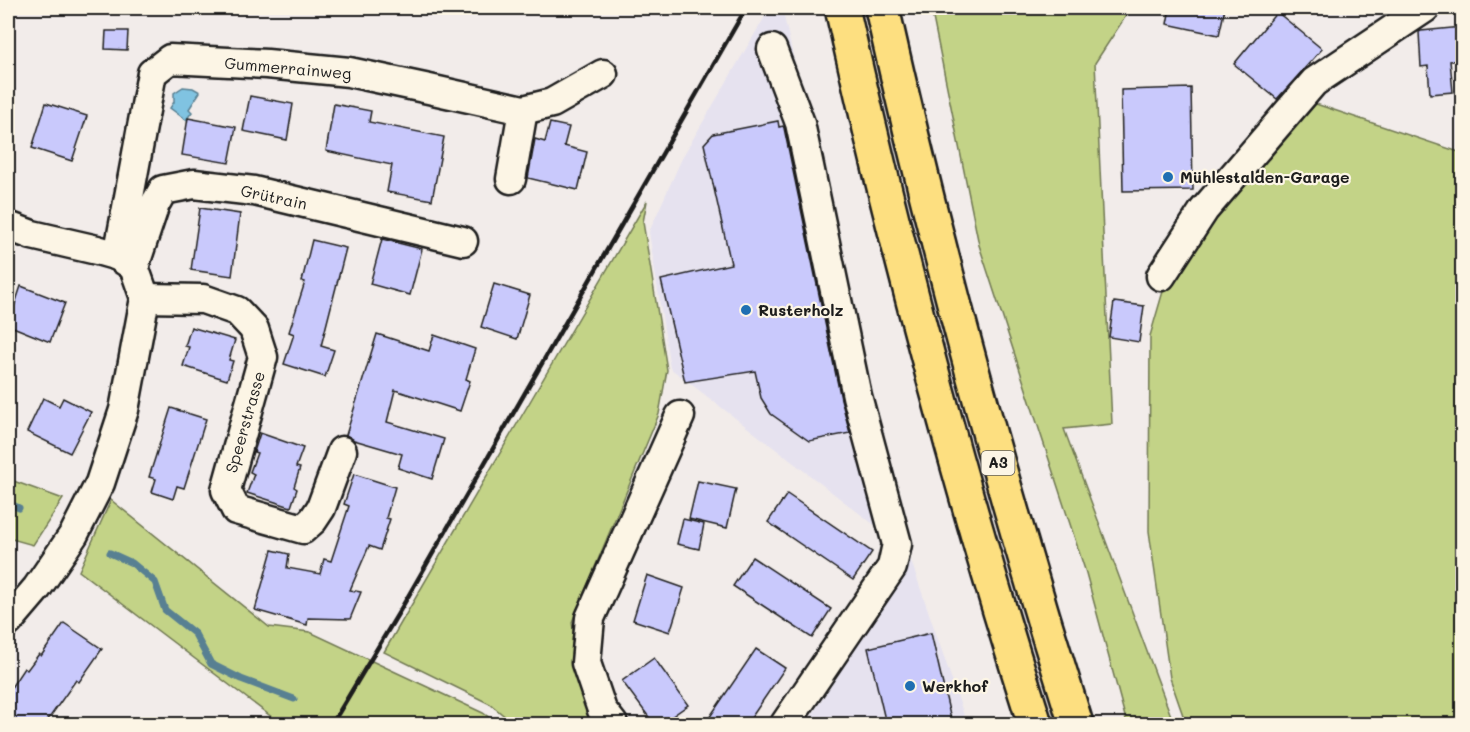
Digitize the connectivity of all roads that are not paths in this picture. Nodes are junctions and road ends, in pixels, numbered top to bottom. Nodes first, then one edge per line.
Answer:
1 (842, 8) edge
2 (882, 8) edge
3 (1425, 8) edge
4 (772, 49) dead end
5 (603, 74) dead end
6 (523, 110) junction
7 (511, 179) dead end
8 (8, 226) edge
9 (463, 241) dead end
10 (126, 261) junction
11 (1161, 276) dead end
12 (146, 298) junction
13 (680, 416) dead end
14 (342, 451) dead end
15 (8, 622) edge
16 (1009, 643) junction
17 (613, 724) edge
18 (785, 724) edge
19 (1018, 724) edge
20 (1035, 724) edge
21 (1076, 724) edge

1 - 16 highway, A3
2 - 21 highway, A3
3 - 11 street
4 - 18 street
5 - 6 street, Gummerrainweg
6 - 7 street
6 - 10 street, Gummerrainweg
8 - 10 street
9 - 10 street, Grütrain
10 - 12 street
12 - 14 street, Speerstrasse
12 - 15 street
13 - 17 street
16 - 19 highway
16 - 20 highway, A3

